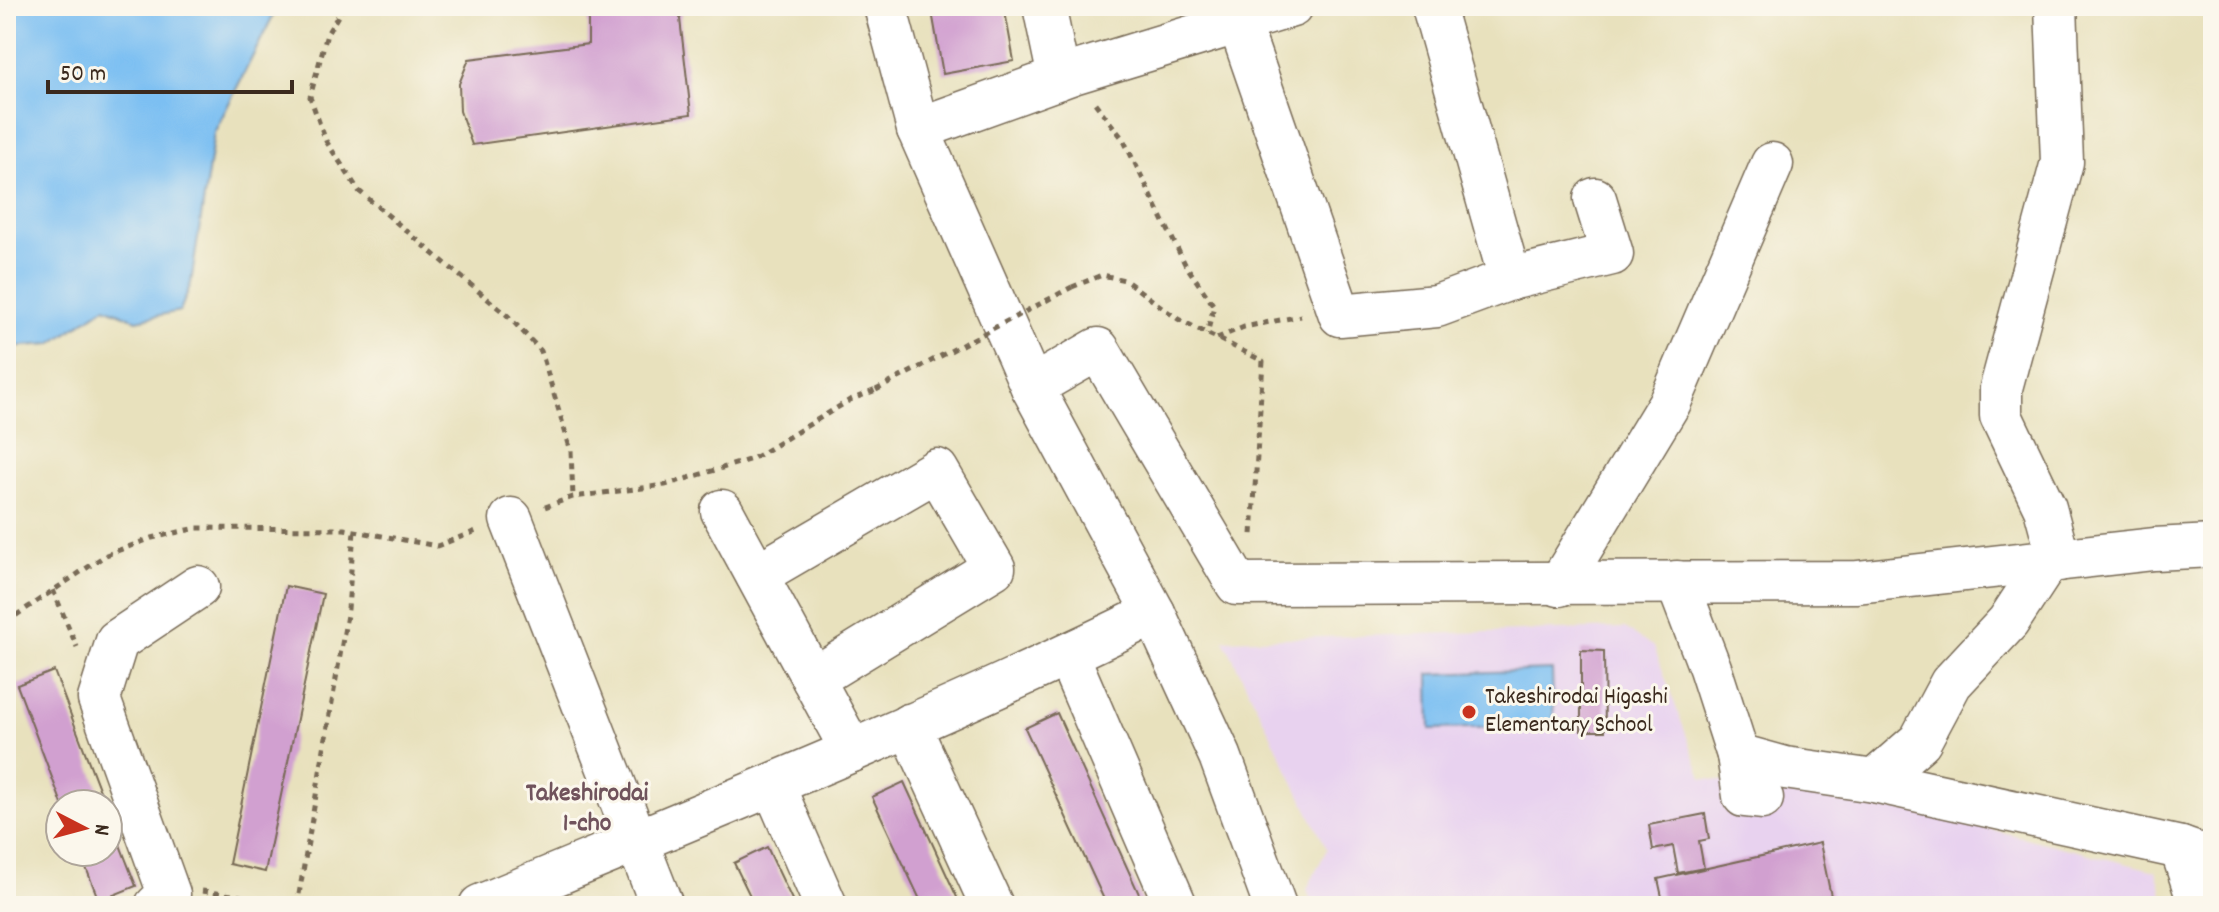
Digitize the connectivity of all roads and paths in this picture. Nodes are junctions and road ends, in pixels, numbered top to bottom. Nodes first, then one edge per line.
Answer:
1 (344, 6) edge
2 (885, 6) edge
3 (1044, 6) edge
4 (1292, 6) edge
5 (1433, 6) edge
6 (2056, 6) edge
7 (1236, 14) edge
8 (1059, 78) junction
9 (1100, 109) dead end
10 (918, 129) junction
11 (1772, 164) dead end
12 (1595, 199) dead end
13 (1510, 279) junction
14 (1335, 301) junction
15 (1207, 334) junction
16 (1217, 338) junction
17 (1032, 387) junction
18 (573, 497) junction
19 (722, 511) dead end
20 (511, 519) junction
21 (354, 531) junction
22 (2213, 546) edge
23 (2054, 561) junction
24 (757, 575) junction
25 (1677, 582) junction
26 (1249, 584) junction
27 (1559, 585) junction
28 (198, 587) dead end
29 (1154, 613) junction
30 (6, 622) edge
31 (1068, 656) junction
32 (813, 679) junction
33 (909, 725) junction
34 (852, 751) junction
35 (1738, 755) junction
36 (1874, 781) junction
37 (773, 785) junction
38 (1762, 798) dead end
39 (638, 840) junction
40 (2197, 853) edge
41 (162, 900) edge
42 (498, 903) edge
43 (297, 905) edge
44 (662, 906) edge
45 (826, 906) edge
46 (992, 906) edge
47 (1176, 906) edge
48 (1275, 906) edge
49 (2200, 906) edge

1 - 18 path
2 - 10 street
3 - 8 street
4 - 7 street
5 - 13 street
6 - 23 street
7 - 8 street
7 - 14 street
8 - 10 street
9 - 15 path
10 - 17 street
11 - 27 street
12 - 13 street
13 - 14 street
14 - 16 path
15 - 16 path
15 - 18 path, bridge
16 - 26 path
17 - 26 street
17 - 29 street
18 - 20 path
19 - 24 street
20 - 21 path
20 - 39 street
21 - 30 path
21 - 43 path
22 - 23 street
23 - 25 street
23 - 36 street
24 - 32 street
24 - 32 street
25 - 27 street
25 - 35 street
26 - 27 street
28 - 41 street
29 - 31 street
29 - 48 street
31 - 33 street
31 - 47 street
32 - 34 street
33 - 34 street
33 - 46 street
34 - 37 street
35 - 36 street
35 - 38 street
36 - 40 street
37 - 39 street
37 - 45 street
39 - 42 street
39 - 44 street
40 - 49 street
41 - 43 path

